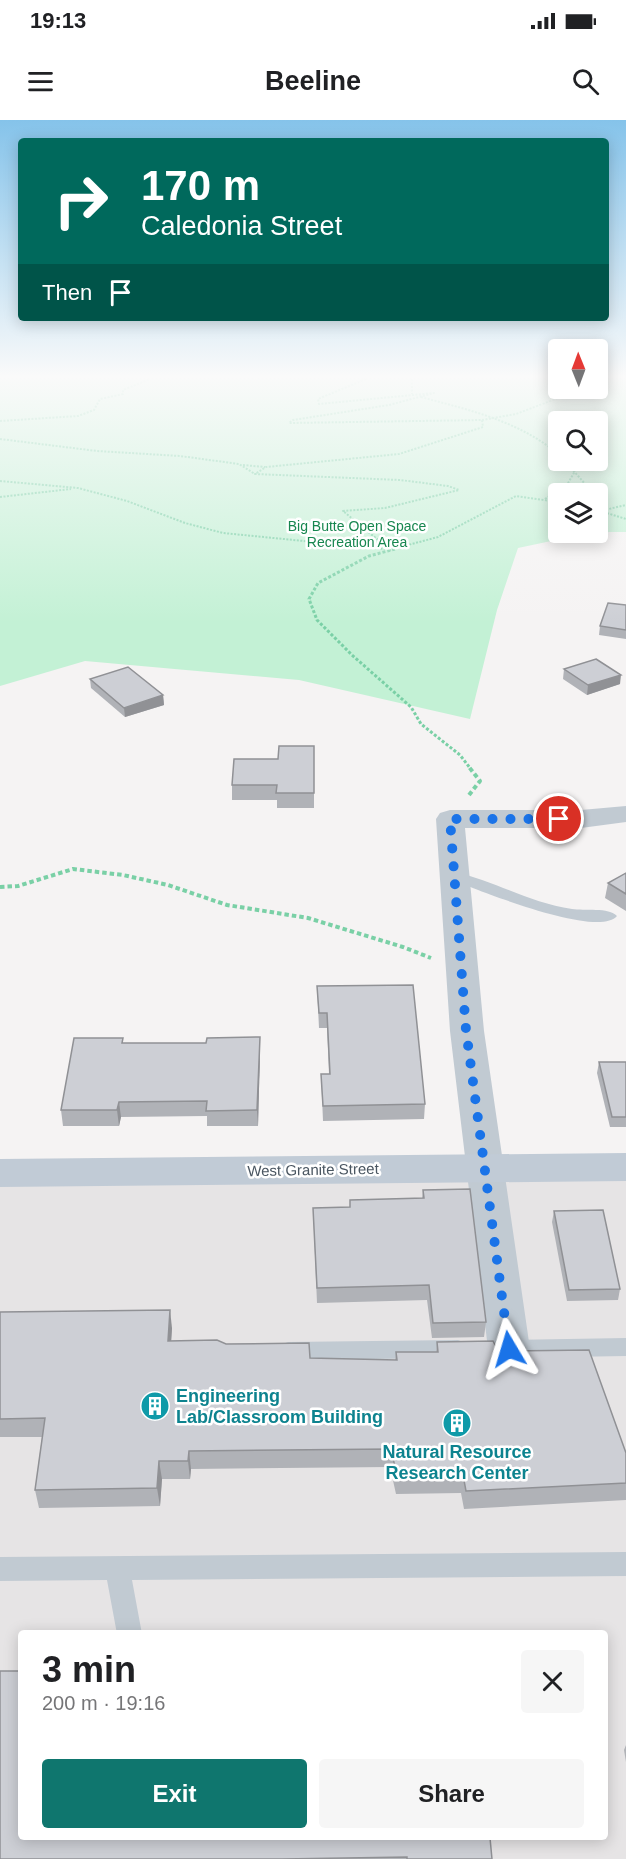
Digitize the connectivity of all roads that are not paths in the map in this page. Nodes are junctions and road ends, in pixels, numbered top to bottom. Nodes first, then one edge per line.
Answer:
1 (626, 814) edge
2 (454, 876) junction
3 (609, 916) dead end
4 (626, 1167) edge
5 (486, 1168) junction
6 (0, 1173) edge
7 (626, 1347) edge
8 (489, 1349) junction
9 (263, 1351) edge
10 (626, 1564) edge
11 (117, 1568) junction
12 (0, 1569) edge
13 (129, 1630) edge

1 - 2 street
2 - 3 lane
2 - 5 street
4 - 5 street, West Granite Street
5 - 6 street, West Granite Street
5 - 8 street
7 - 8 lane
8 - 9 lane
10 - 11 lane
11 - 12 lane
11 - 13 lane

